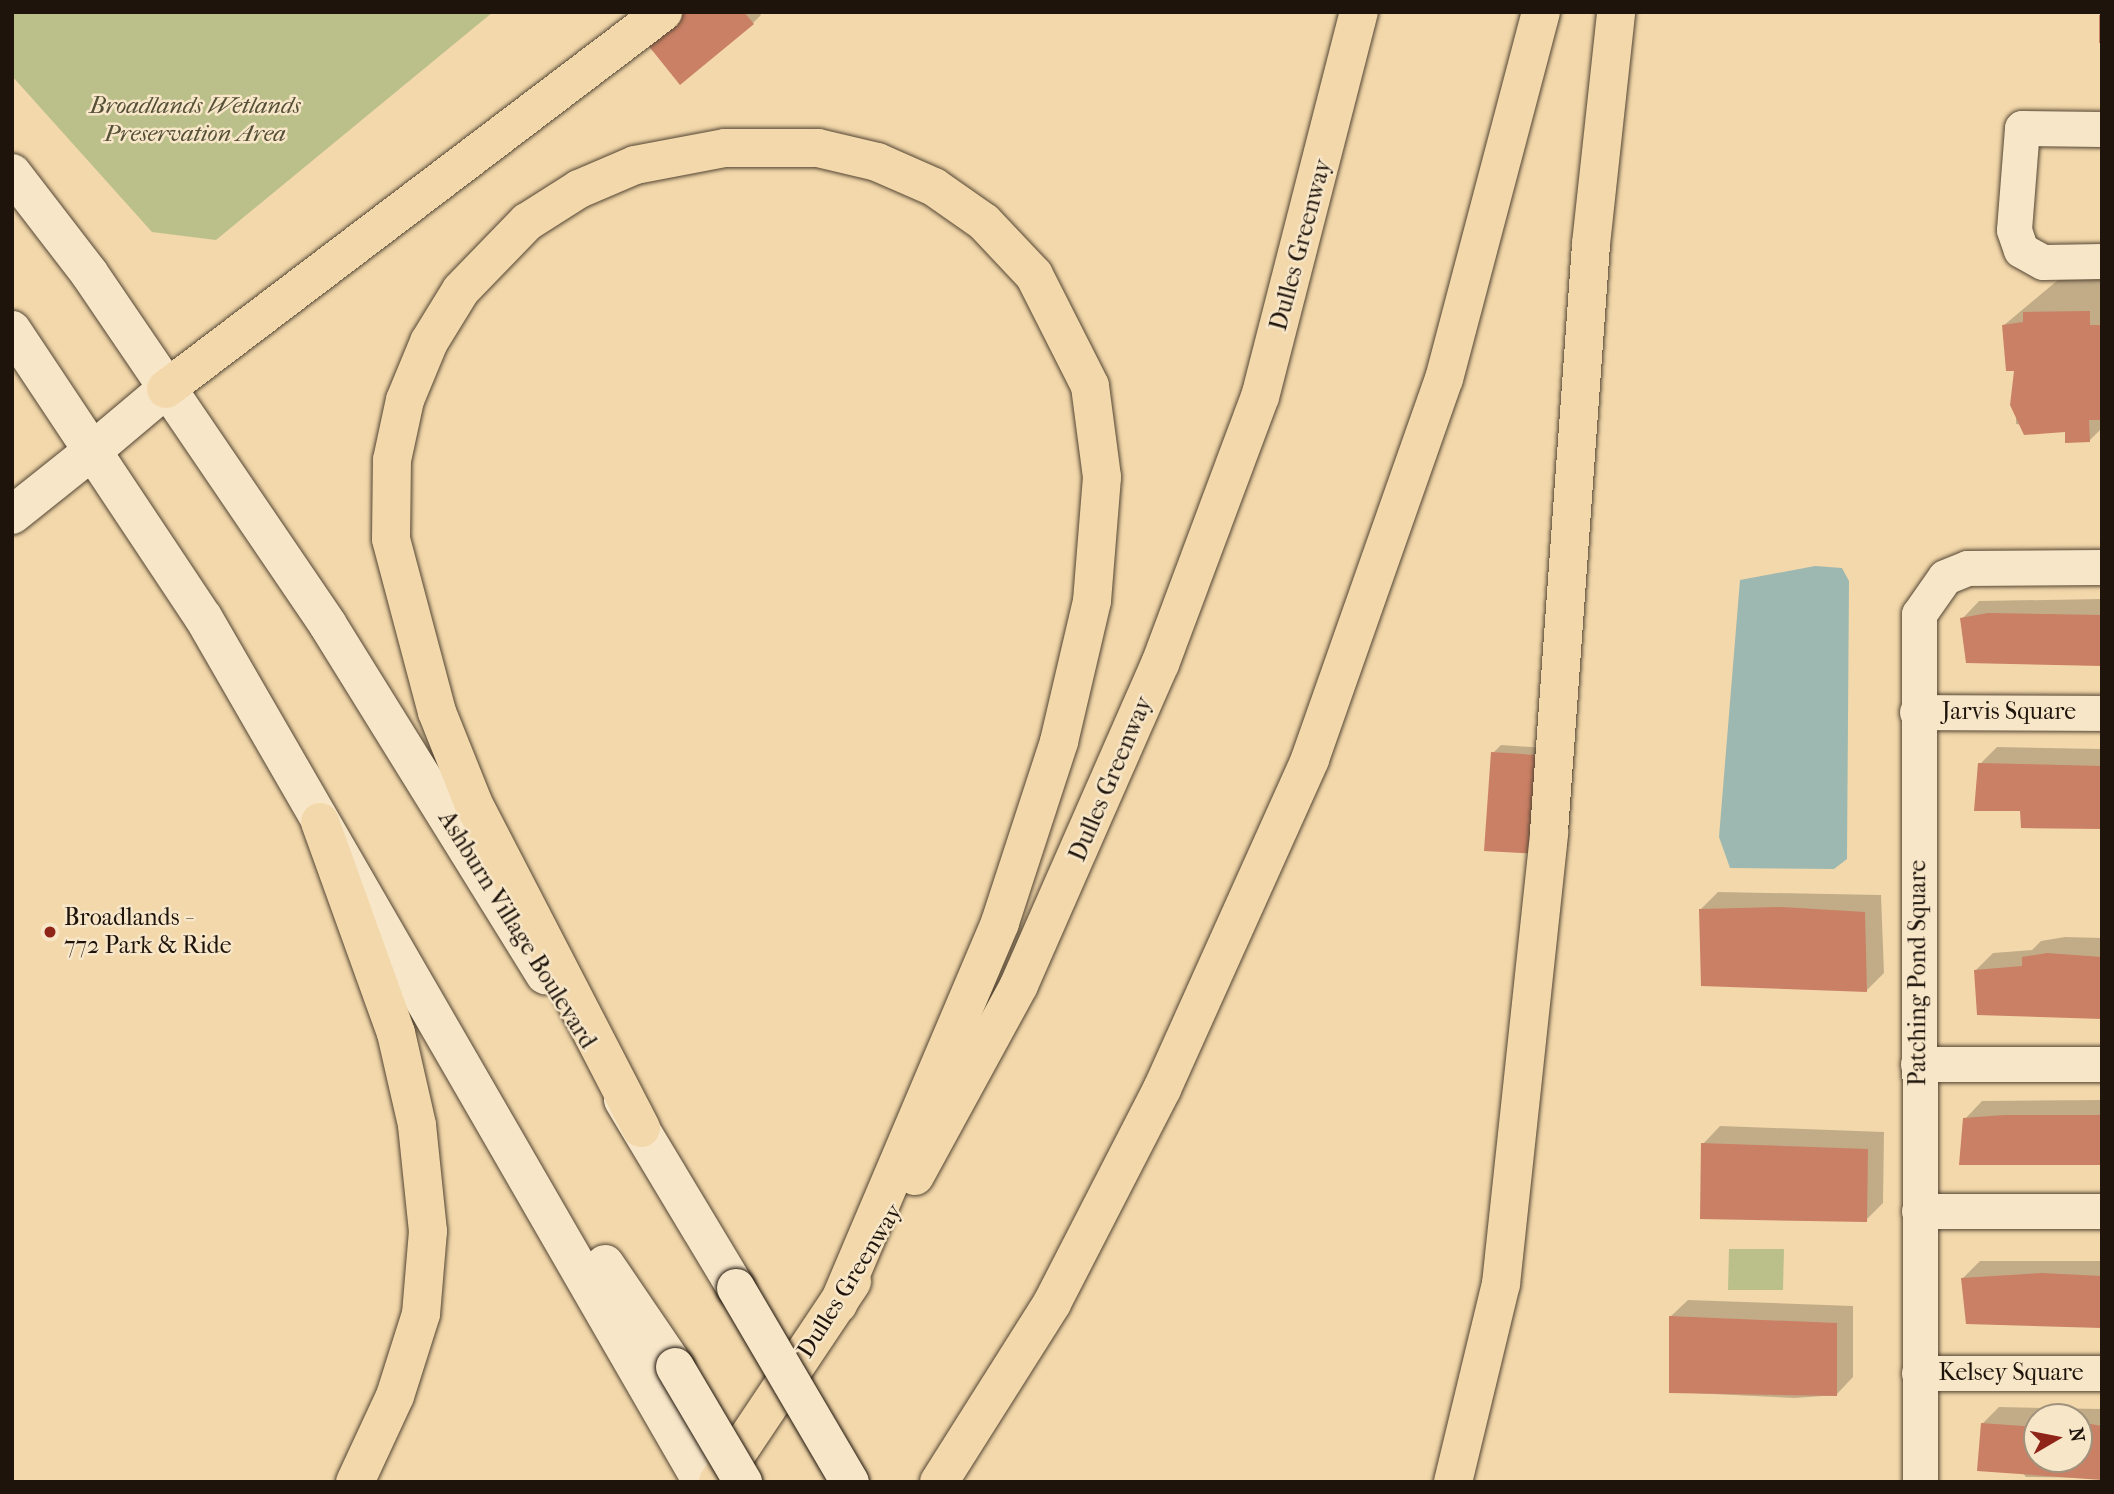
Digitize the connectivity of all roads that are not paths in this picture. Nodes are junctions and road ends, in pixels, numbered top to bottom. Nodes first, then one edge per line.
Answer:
1 (663, 12) edge
2 (1359, 12) edge
3 (1541, 12) edge
4 (1616, 12) edge
5 (2102, 130) edge
6 (12, 173) edge
7 (2102, 261) edge
8 (12, 330) edge
9 (166, 389) junction
10 (96, 448) junction
11 (12, 515) edge
12 (2102, 566) edge
13 (1917, 712) junction
14 (2102, 713) edge
15 (320, 822) junction
16 (1918, 1064) junction
17 (2102, 1064) edge
18 (491, 1107) junction
19 (641, 1128) junction
20 (1919, 1211) junction
21 (2102, 1211) edge
22 (838, 1304) junction
23 (1919, 1373) junction
24 (2102, 1373) edge
25 (355, 1482) edge
26 (702, 1482) edge
27 (718, 1482) edge
28 (743, 1482) edge
29 (850, 1482) edge
30 (939, 1482) edge
31 (1453, 1482) edge
32 (1920, 1482) edge

1 - 9 highway
2 - 22 highway, Dulles Greenway
3 - 30 highway
4 - 31 highway
5 - 7 street
6 - 9 main road, Ashburn Village Boulevard
8 - 10 main road
9 - 10 main road
9 - 19 main road, Ashburn Village Boulevard
10 - 11 main road
10 - 15 main road
12 - 13 street, Patching Pond Square
13 - 14 street, Jarvis Square
13 - 16 street, Patching Pond Square
15 - 18 main road
15 - 25 highway
16 - 17 street
16 - 20 street, Patching Pond Square
18 - 26 main road
18 - 28 main road, bridge
19 - 22 highway
19 - 29 main road, Ashburn Village Boulevard, bridge
20 - 21 street
20 - 23 street, Patching Pond Square
22 - 27 highway, Dulles Greenway
23 - 24 street, Kelsey Square
23 - 32 street, Patching Pond Square

